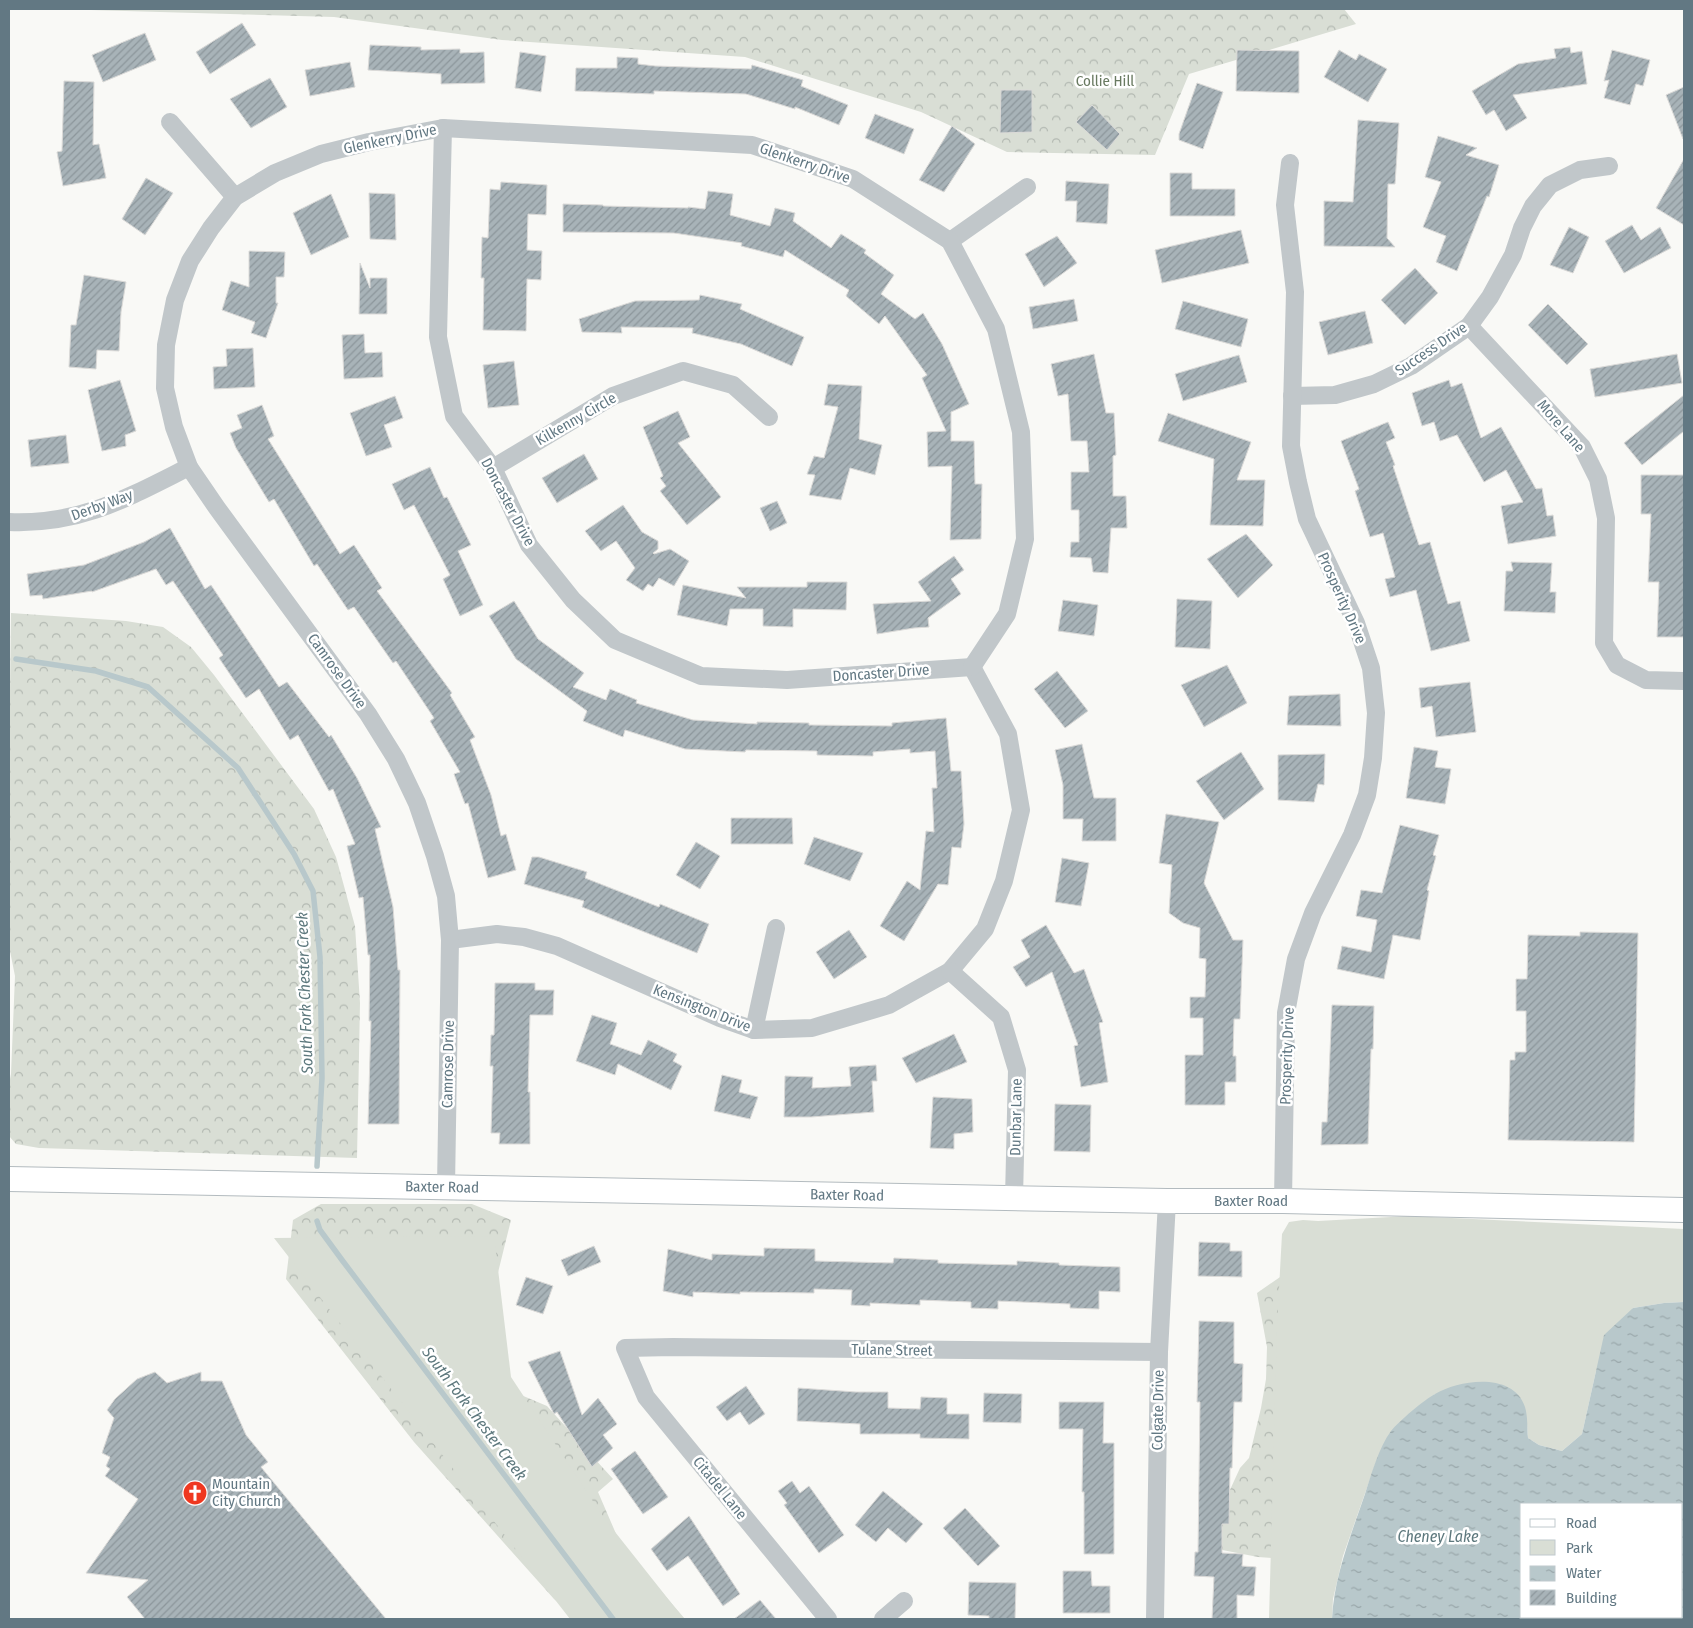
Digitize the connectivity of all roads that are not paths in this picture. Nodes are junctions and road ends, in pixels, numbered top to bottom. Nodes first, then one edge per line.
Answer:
1 (170, 122) dead end
2 (443, 128) junction
3 (1290, 163) dead end
4 (1609, 166) dead end
5 (1027, 187) dead end
6 (234, 197) junction
7 (950, 241) junction
8 (1469, 326) junction
9 (1292, 396) junction
10 (769, 417) dead end
11 (189, 466) junction
12 (493, 468) junction
13 (9, 522) edge
14 (972, 667) junction
15 (1684, 681) edge
16 (776, 928) dead end
17 (450, 940) junction
18 (950, 971) junction
19 (754, 1030) junction
20 (9, 1179) edge
21 (446, 1187) junction
22 (1014, 1198) junction
23 (1167, 1201) junction
24 (1282, 1201) junction
25 (1684, 1210) edge
26 (625, 1348) joint
27 (1159, 1352) junction
28 (904, 1601) dead end
29 (828, 1619) edge
30 (883, 1619) edge
31 (1155, 1619) edge

1 - 6 street
2 - 6 street, Glenkerry Drive
2 - 7 street, Glenkerry Drive
2 - 12 street, Doncaster Drive
3 - 9 street, Prosperity Drive
4 - 8 street, Success Drive
5 - 7 street
6 - 11 street, Camrose Drive
7 - 14 street, Glenkerry Drive
8 - 9 street, Success Drive
8 - 15 street, More Lane
9 - 24 street, Prosperity Drive
10 - 12 street, Kilkenny Circle
11 - 13 street, Derby Way
11 - 17 street, Camrose Drive
12 - 14 street, Doncaster Drive
14 - 18 street, Kensington Drive
16 - 19 street
17 - 19 street, Kensington Drive
17 - 21 street, Camrose Drive
18 - 19 street, Kensington Drive
18 - 22 street, Dunbar Lane
20 - 21 street, Baxter Road
21 - 22 street, Baxter Road
22 - 23 street, Baxter Road
23 - 24 street, Baxter Road
23 - 27 street, Colgate Drive
24 - 25 street, Baxter Road
26 - 27 street, Tulane Street
26 - 29 street, Citadel Lane
27 - 31 street, Colgate Drive
28 - 30 street

